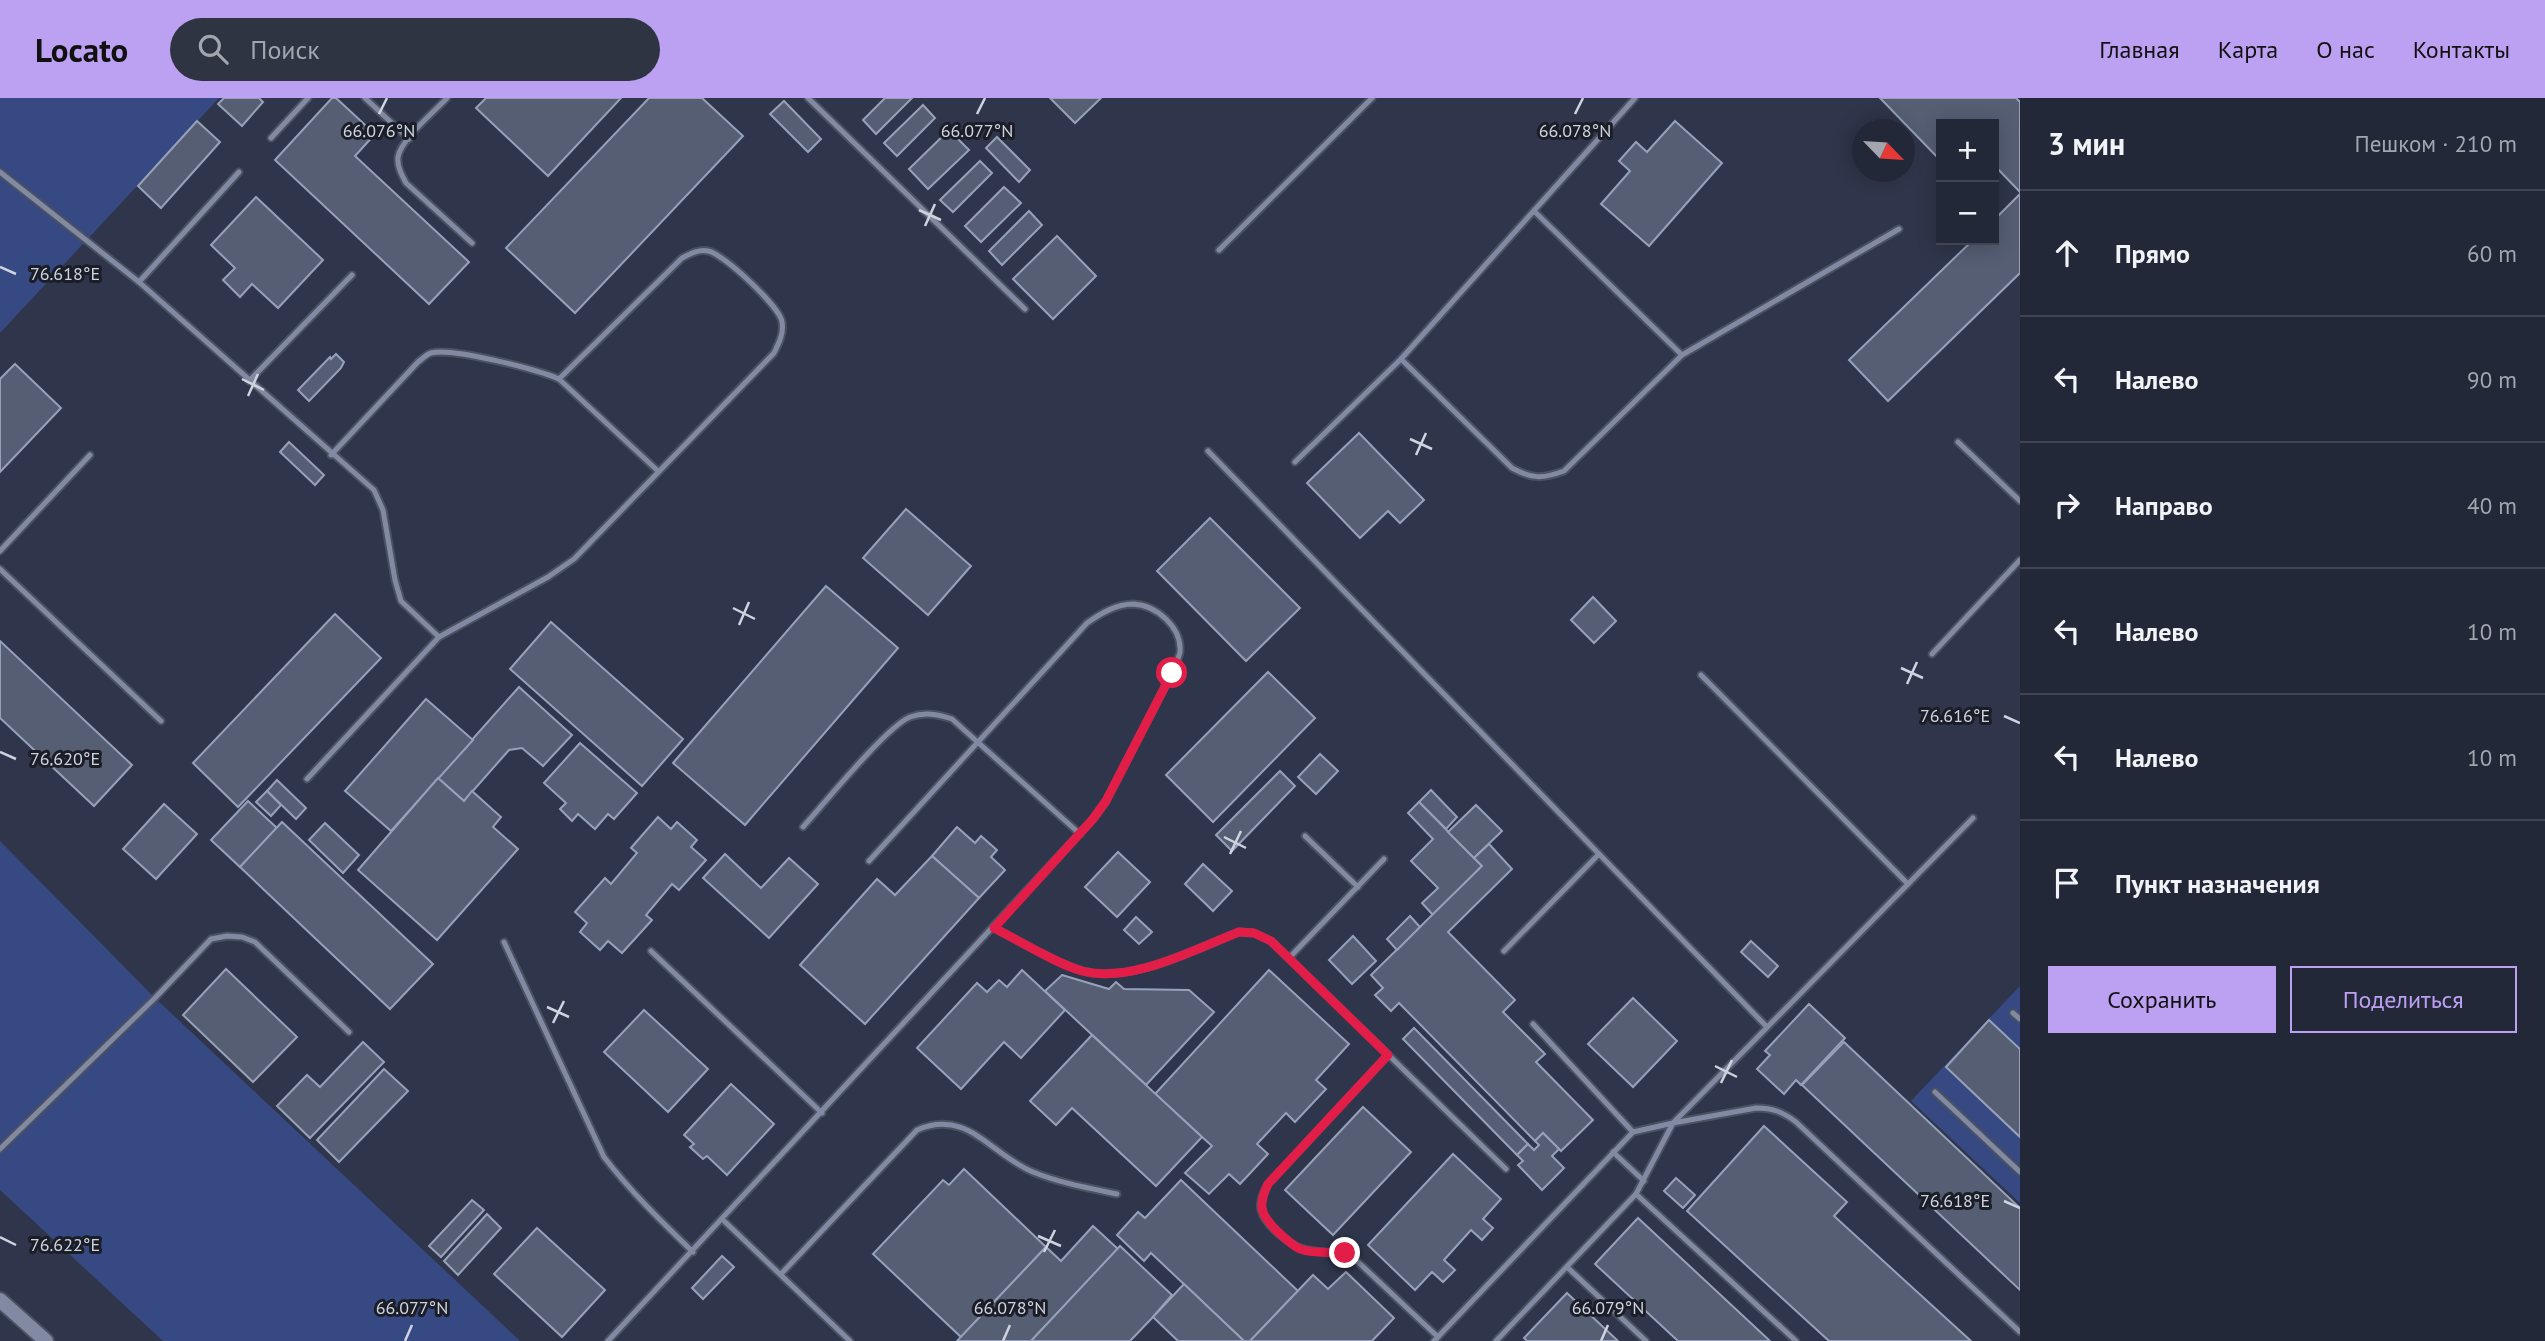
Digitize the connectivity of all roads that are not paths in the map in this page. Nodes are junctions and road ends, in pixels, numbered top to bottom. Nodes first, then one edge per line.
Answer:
1 (308, 98) edge
2 (365, 98) edge
3 (447, 98) edge
4 (808, 98) edge
5 (1372, 98) edge
6 (1635, 98) edge
7 (271, 138) dead end
8 (409, 139) junction
9 (0, 172) edge
10 (239, 173) dead end
11 (1534, 211) junction
12 (1899, 229) dead end
13 (472, 243) dead end
14 (1219, 250) dead end
15 (352, 275) dead end
16 (139, 282) junction
17 (1026, 309) dead end
18 (1682, 355) junction
19 (1401, 359) junction
20 (559, 380) junction
21 (249, 381) junction
22 (1958, 442) dead end
23 (1208, 451) dead end
24 (90, 455) dead end
25 (331, 455) junction
26 (1295, 462) dead end
27 (658, 471) junction
28 (2020, 501) edge
29 (0, 551) edge
30 (2020, 560) edge
31 (0, 569) edge
32 (439, 637) junction
33 (1932, 654) dead end
34 (1701, 675) dead end
35 (161, 721) dead end
36 (979, 742) junction
37 (307, 779) dead end
38 (1973, 818) dead end
39 (803, 827) dead end
40 (1080, 834) junction
41 (1305, 836) dead end
42 (1599, 854) junction
43 (1384, 859) dead end
44 (869, 861) dead end
45 (1909, 884) junction
46 (1358, 887) junction
47 (994, 928) junction
48 (504, 942) dead end
49 (651, 951) dead end
50 (1504, 951) dead end
51 (1289, 958) junction
52 (2013, 1013) dead end
53 (2020, 1019) edge
54 (1533, 1024) dead end
55 (1767, 1027) junction
56 (349, 1032) dead end
57 (1388, 1055) junction
58 (1935, 1091) dead end
59 (822, 1113) junction
60 (1673, 1122) junction
61 (1633, 1132) junction
62 (0, 1149) edge
63 (1613, 1152) junction
64 (1506, 1169) dead end
65 (2020, 1171) edge
66 (1644, 1181) junction
67 (1117, 1194) dead end
68 (1636, 1194) junction
69 (722, 1219) junction
70 (693, 1252) junction
71 (1567, 1267) junction
72 (780, 1274) junction
73 (0, 1300) edge
74 (2020, 1332) edge
75 (1436, 1339) edge
76 (46, 1341) edge
77 (608, 1341) edge
78 (850, 1341) edge
79 (1496, 1341) edge
80 (1646, 1341) edge
81 (1796, 1341) edge

1 - 7 lane
2 - 8 lane
3 - 8 lane
4 - 17 lane
5 - 14 lane
6 - 11 lane
8 - 13 lane
9 - 16 lane
10 - 16 lane
11 - 18 lane
11 - 19 lane
12 - 18 lane
15 - 21 lane
16 - 21 lane
18 - 19 lane
19 - 26 lane
20 - 25 lane
20 - 27 lane
20 - 27 lane
21 - 25 lane
22 - 28 lane
23 - 42 lane
24 - 29 lane
25 - 32 lane
27 - 32 lane
30 - 33 lane
31 - 35 lane
32 - 37 lane
34 - 45 lane
36 - 39 lane
36 - 40 lane
36 - 40 lane
36 - 44 lane
38 - 45 lane
40 - 47 lane
41 - 46 lane
42 - 50 lane
42 - 55 lane
43 - 46 lane
45 - 55 lane
46 - 51 lane
47 - 51 lane
47 - 59 lane
48 - 70 lane
49 - 59 lane
51 - 57 lane
52 - 53 lane
54 - 61 lane
55 - 60 lane
56 - 62 lane
57 - 64 lane
57 - 75 lane
58 - 65 lane
59 - 69 lane
60 - 61 lane
60 - 66 lane
60 - 74 lane
61 - 63 lane
63 - 66 lane
63 - 75 lane
66 - 68 lane
67 - 72 lane
68 - 71 lane
68 - 81 lane
69 - 70 lane
69 - 72 lane
70 - 77 lane
71 - 79 lane
71 - 80 lane
72 - 78 lane
73 - 76 main road

